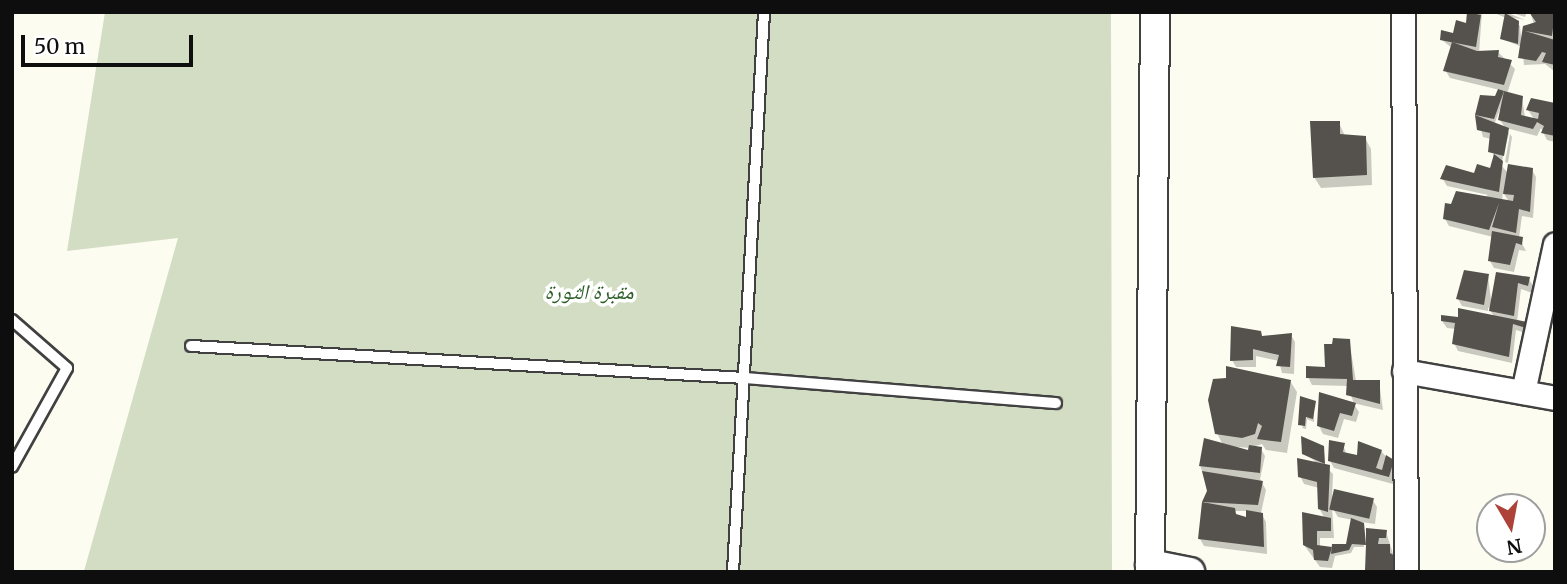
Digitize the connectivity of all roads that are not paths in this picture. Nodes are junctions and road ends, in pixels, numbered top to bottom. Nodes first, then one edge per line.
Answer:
1 (764, 12) edge
2 (1154, 12) edge
3 (1403, 12) edge
4 (1555, 244) edge
5 (12, 320) edge
6 (191, 346) dead end
7 (1404, 371) junction
8 (744, 378) junction
9 (1523, 392) junction
10 (1555, 398) edge
11 (1056, 403) dead end
12 (12, 467) edge
13 (1150, 568) edge
14 (733, 572) edge
15 (1190, 572) edge
16 (1406, 572) edge

1 - 8 lane
2 - 13 street
3 - 7 street
4 - 9 street
5 - 12 lane
6 - 8 lane
7 - 9 street
7 - 16 street
8 - 11 lane
8 - 14 lane
9 - 10 street
13 - 15 street

